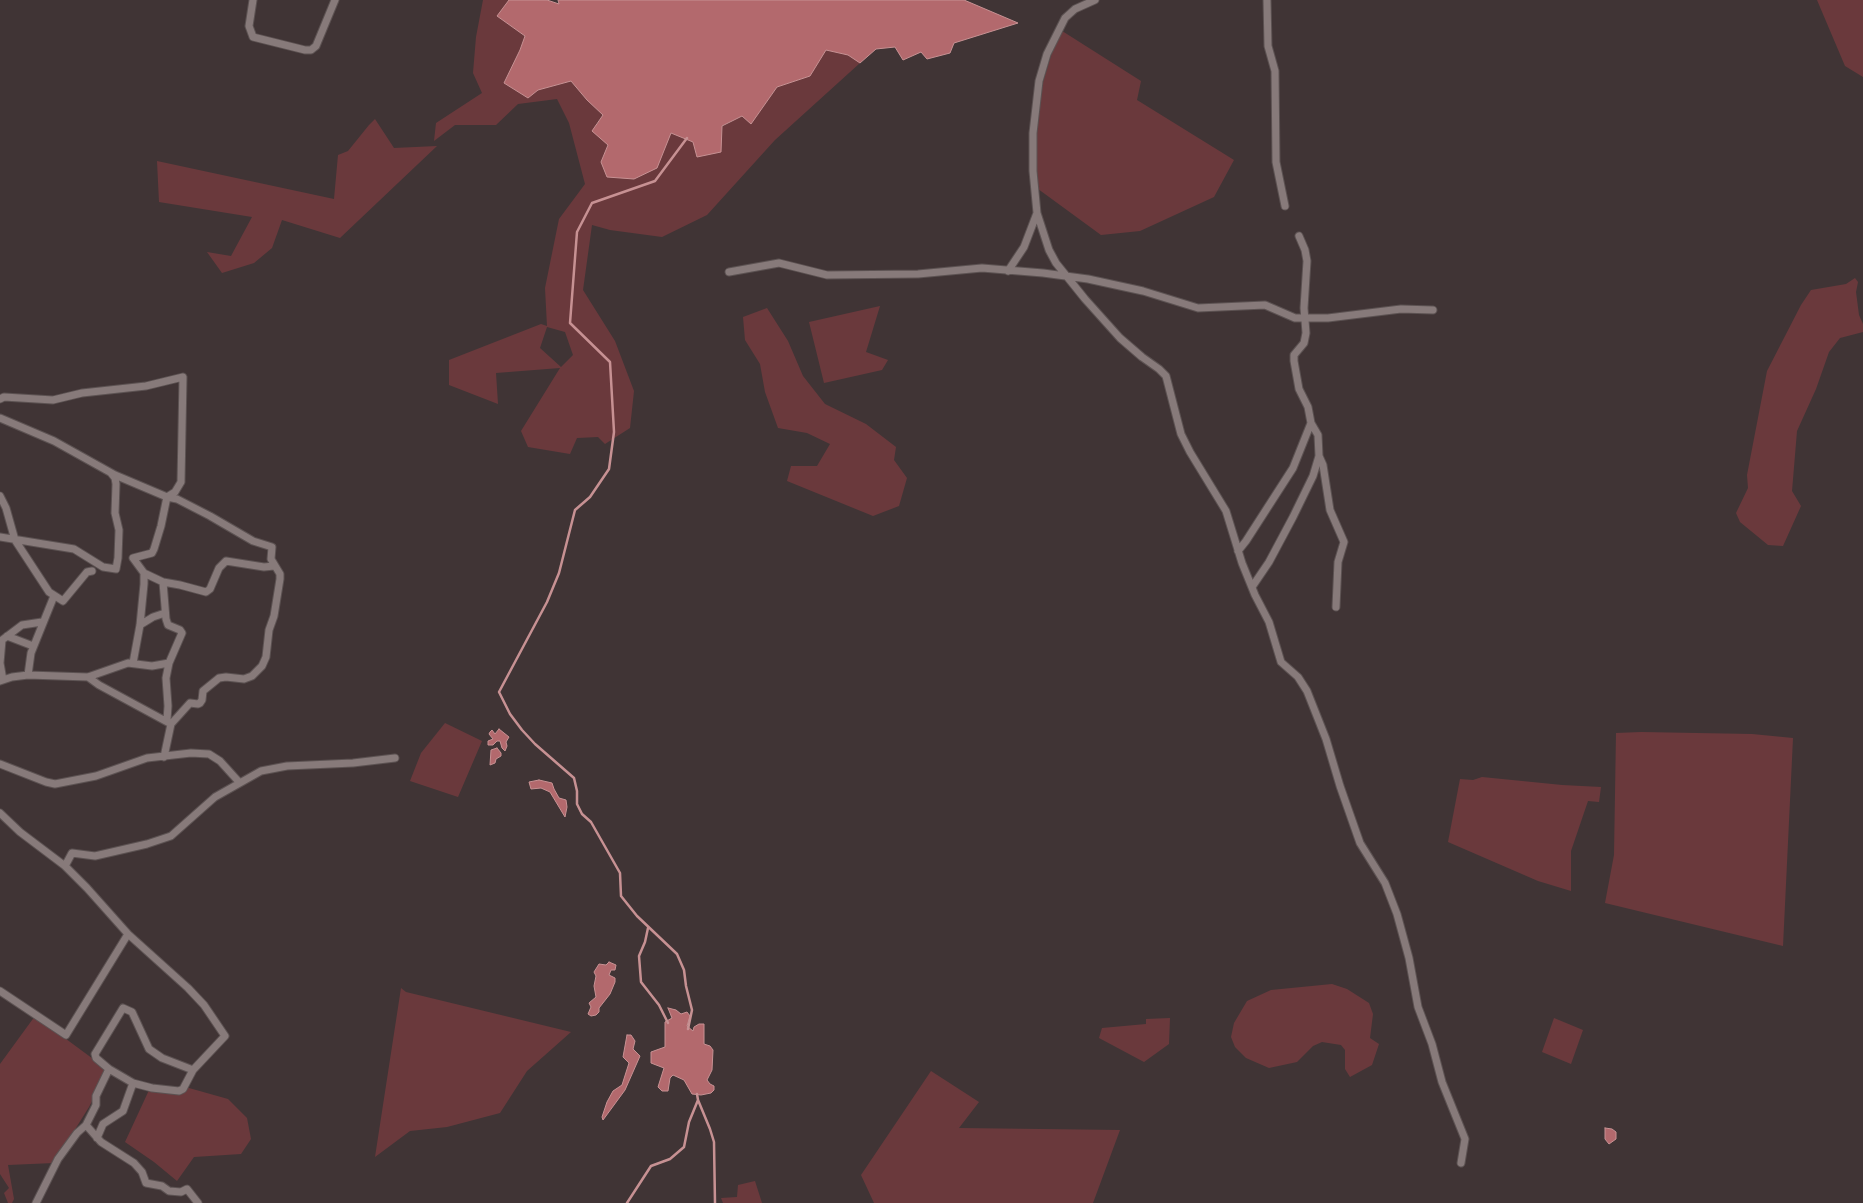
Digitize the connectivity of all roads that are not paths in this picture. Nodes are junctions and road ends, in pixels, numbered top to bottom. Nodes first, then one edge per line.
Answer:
1 (253, 0) edge
2 (335, 0) edge
3 (1095, 0) edge
4 (1267, 0) edge
5 (1285, 206) dead end
6 (1037, 213) junction
7 (1299, 236) dead end
8 (1008, 271) junction
9 (729, 272) dead end
10 (1067, 276) junction
11 (1433, 310) dead end
12 (1304, 318) junction
13 (0, 399) edge
14 (0, 418) edge
15 (1311, 423) junction
16 (1319, 456) junction
17 (110, 473) junction
18 (0, 496) edge
19 (167, 497) junction
20 (0, 537) edge
21 (14, 540) junction
22 (1238, 551) junction
23 (274, 566) junction
24 (92, 571) dead end
25 (144, 573) junction
26 (164, 582) junction
27 (1252, 587) junction
28 (54, 596) junction
29 (1336, 607) dead end
30 (166, 613) junction
31 (42, 622) junction
32 (140, 625) junction
33 (7, 636) junction
34 (34, 646) junction
35 (132, 663) junction
36 (169, 663) junction
37 (28, 675) junction
38 (88, 677) junction
39 (1, 681) edge
40 (169, 722) junction
41 (164, 756) junction
42 (395, 758) dead end
43 (0, 764) edge
44 (239, 782) junction
45 (0, 813) edge
46 (65, 866) junction
47 (128, 934) junction
48 (0, 991) edge
49 (109, 1069) junction
50 (193, 1070) junction
51 (134, 1083) junction
52 (86, 1125) junction
53 (97, 1138) junction
54 (1461, 1163) dead end
55 (36, 1203) edge
56 (198, 1203) edge

1 - 2 street
3 - 6 street
4 - 5 street
6 - 8 street
6 - 10 street
7 - 12 street
8 - 9 street
8 - 10 street
10 - 12 street
10 - 22 street
11 - 12 street
12 - 15 street
13 - 19 street
14 - 17 street
15 - 16 street
15 - 22 street
16 - 27 street
16 - 29 street
17 - 19 street
17 - 21 street
18 - 21 street
19 - 23 street
19 - 25 street
20 - 21 street
21 - 28 street
22 - 27 street
23 - 26 street
23 - 40 street
24 - 28 street
25 - 26 street
25 - 32 street
26 - 30 street
27 - 54 street
28 - 31 street
30 - 32 street
30 - 36 street
31 - 33 street
31 - 34 street
32 - 35 street
33 - 34 street
33 - 39 street
34 - 37 street
35 - 36 street
35 - 38 street
36 - 40 street
37 - 38 street
37 - 39 street
38 - 40 street
40 - 41 street
41 - 43 street
41 - 44 street
42 - 44 street
44 - 46 street
45 - 46 street
46 - 47 street
47 - 48 street
47 - 50 street
49 - 50 street
49 - 51 street
49 - 52 street
50 - 51 street
51 - 53 street
52 - 53 street
52 - 55 street
53 - 56 street

